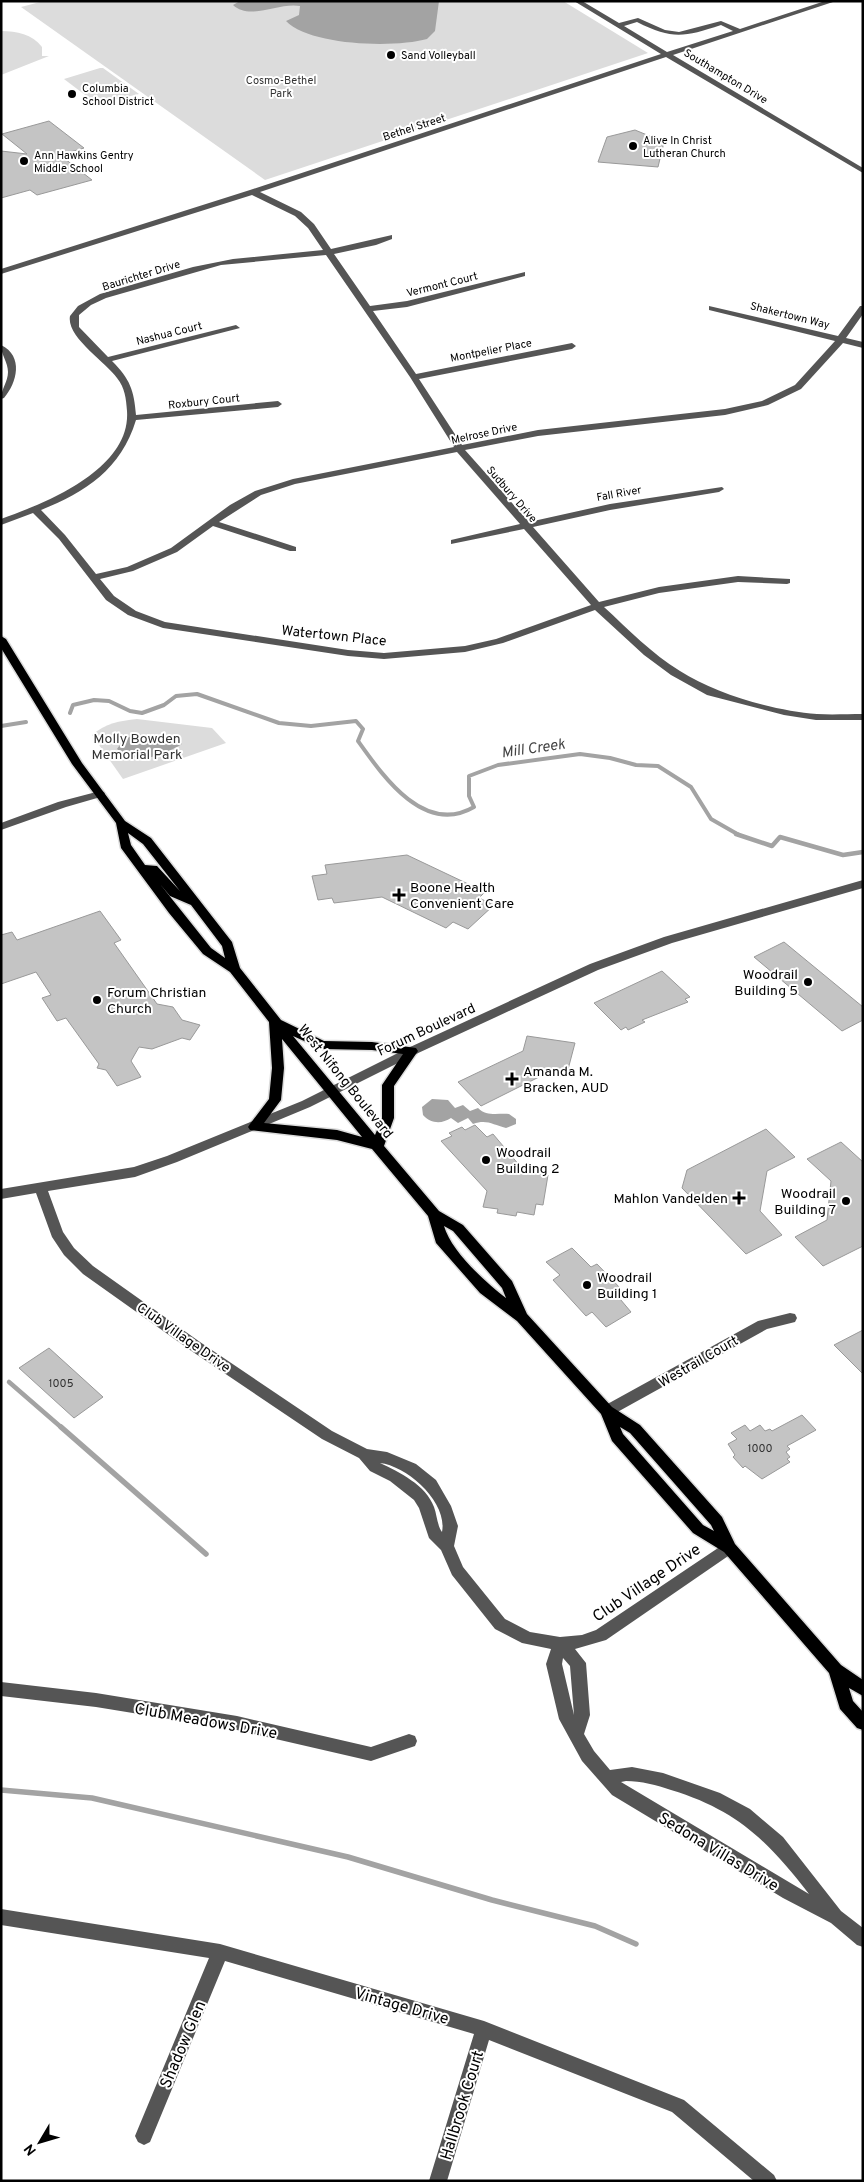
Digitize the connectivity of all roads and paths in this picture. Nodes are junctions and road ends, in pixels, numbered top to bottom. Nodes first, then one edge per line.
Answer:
1 (577, 1) edge
2 (833, 1) edge
3 (618, 26) junction
4 (739, 31) junction
5 (667, 55) junction
6 (863, 171) edge
7 (253, 192) junction
8 (389, 237) dead end
9 (327, 250) junction
10 (1, 272) edge
11 (522, 274) dead end
12 (712, 308) dead end
13 (863, 308) edge
14 (367, 309) junction
15 (236, 328) dead end
16 (841, 339) junction
17 (863, 345) edge
18 (572, 346) dead end
19 (1, 348) edge
20 (107, 360) junction
21 (414, 377) junction
22 (1, 396) edge
23 (278, 404) dead end
24 (132, 418) junction
25 (460, 450) junction
26 (719, 489) dead end
27 (36, 511) junction
28 (1, 522) edge
29 (213, 523) junction
30 (524, 525) junction
31 (454, 542) dead end
32 (293, 549) dead end
33 (93, 578) junction
34 (787, 581) dead end
35 (598, 606) junction
36 (1, 639) edge
37 (863, 717) edge
38 (100, 794) junction
39 (121, 823) junction
40 (1, 827) edge
41 (142, 868) junction
42 (863, 884) edge
43 (195, 903) junction
44 (234, 969) junction
45 (275, 1022) junction
46 (412, 1051) junction
47 (331, 1092) junction
48 (254, 1127) junction
49 (377, 1146) junction
50 (41, 1188) junction
51 (1, 1194) edge
52 (434, 1214) junction
53 (522, 1317) junction
54 (790, 1318) dead end
55 (607, 1411) junction
56 (729, 1548) junction
57 (560, 1644) junction
58 (836, 1670) junction
59 (1, 1689) edge
60 (863, 1689) edge
61 (863, 1723) edge
62 (576, 1735) junction
63 (408, 1741) dead end
64 (606, 1778) junction
65 (836, 1917) junction
66 (1, 1918) edge
67 (863, 1938) edge
68 (220, 1952) junction
69 (484, 2029) junction
70 (144, 2136) dead end
71 (438, 2181) edge
72 (768, 2181) edge

1 - 3 street, Southampton Drive
2 - 4 street, Bethel Street
3 - 4 street
3 - 5 street, Southampton Drive
4 - 5 street, Bethel Street
5 - 6 street, Southampton Drive
5 - 7 street, Bethel Street
7 - 9 street, Sudbury Drive
7 - 10 street, Bethel Street
8 - 9 street
9 - 14 street, Sudbury Drive
9 - 20 street, Baurichter Drive
11 - 14 street, Vermont Court
12 - 16 street, Shakertown Way
13 - 16 street, Melrose Drive
14 - 21 street, Sudbury Drive
15 - 20 street, Nashua Court
16 - 17 street, Shakertown Way
16 - 25 street, Melrose Drive
18 - 21 street, Montpelier Place
19 - 22 street
20 - 24 street, Baurichter Drive
21 - 25 street, Sudbury Drive
23 - 24 street, Roxbury Court
24 - 27 street, Baurichter Drive
25 - 29 street, Melrose Drive
25 - 30 street, Sudbury Drive
26 - 30 street, Fall River
27 - 28 street, Baurichter Drive
27 - 33 street, Watertown Place
29 - 32 street
29 - 33 street, Melrose Drive
30 - 31 street, Fall River
30 - 35 street, Sudbury Drive
33 - 35 street, Watertown Place
34 - 35 street, Watertown Place
35 - 37 street, Sudbury Drive
36 - 38 main road, West Nifong Boulevard
38 - 39 main road, West Nifong Boulevard
38 - 40 street
39 - 41 main road, West Nifong Boulevard
39 - 43 main road, West Nifong Boulevard
41 - 43 main road
41 - 44 main road, West Nifong Boulevard
42 - 46 street, Forum Boulevard
43 - 44 main road, West Nifong Boulevard
44 - 45 main road, West Nifong Boulevard
45 - 46 main road
45 - 47 main road, West Nifong Boulevard
45 - 48 main road
46 - 47 street, Forum Boulevard
46 - 49 main road
47 - 48 street, Forum Boulevard
47 - 49 main road, West Nifong Boulevard
48 - 49 main road
48 - 50 street, Forum Boulevard
49 - 52 main road, West Nifong Boulevard
50 - 51 street, Forum Boulevard
50 - 57 street, Club Village Drive
52 - 53 main road, West Nifong Boulevard
52 - 53 main road, West Nifong Boulevard
53 - 55 main road, West Nifong Boulevard
54 - 55 street, Westrail Court
55 - 56 main road, West Nifong Boulevard
56 - 57 street, Club Village Drive
56 - 58 main road, West Nifong Boulevard
57 - 62 street, Sedona Villas Drive
57 - 62 street
58 - 60 main road, West Nifong Boulevard
58 - 61 main road, West Nifong Boulevard
59 - 63 street, Club Meadows Drive
62 - 64 street, Sedona Villas Drive
64 - 65 street, Sedona Villas Drive
64 - 65 street, Sedona Villas Drive
65 - 67 street, Sedona Villas Drive
66 - 68 street, Vintage Drive
68 - 69 street, Vintage Drive
68 - 70 street, Shadow Glen
69 - 71 street, Hallbrook Court
69 - 72 street, Vintage Drive

